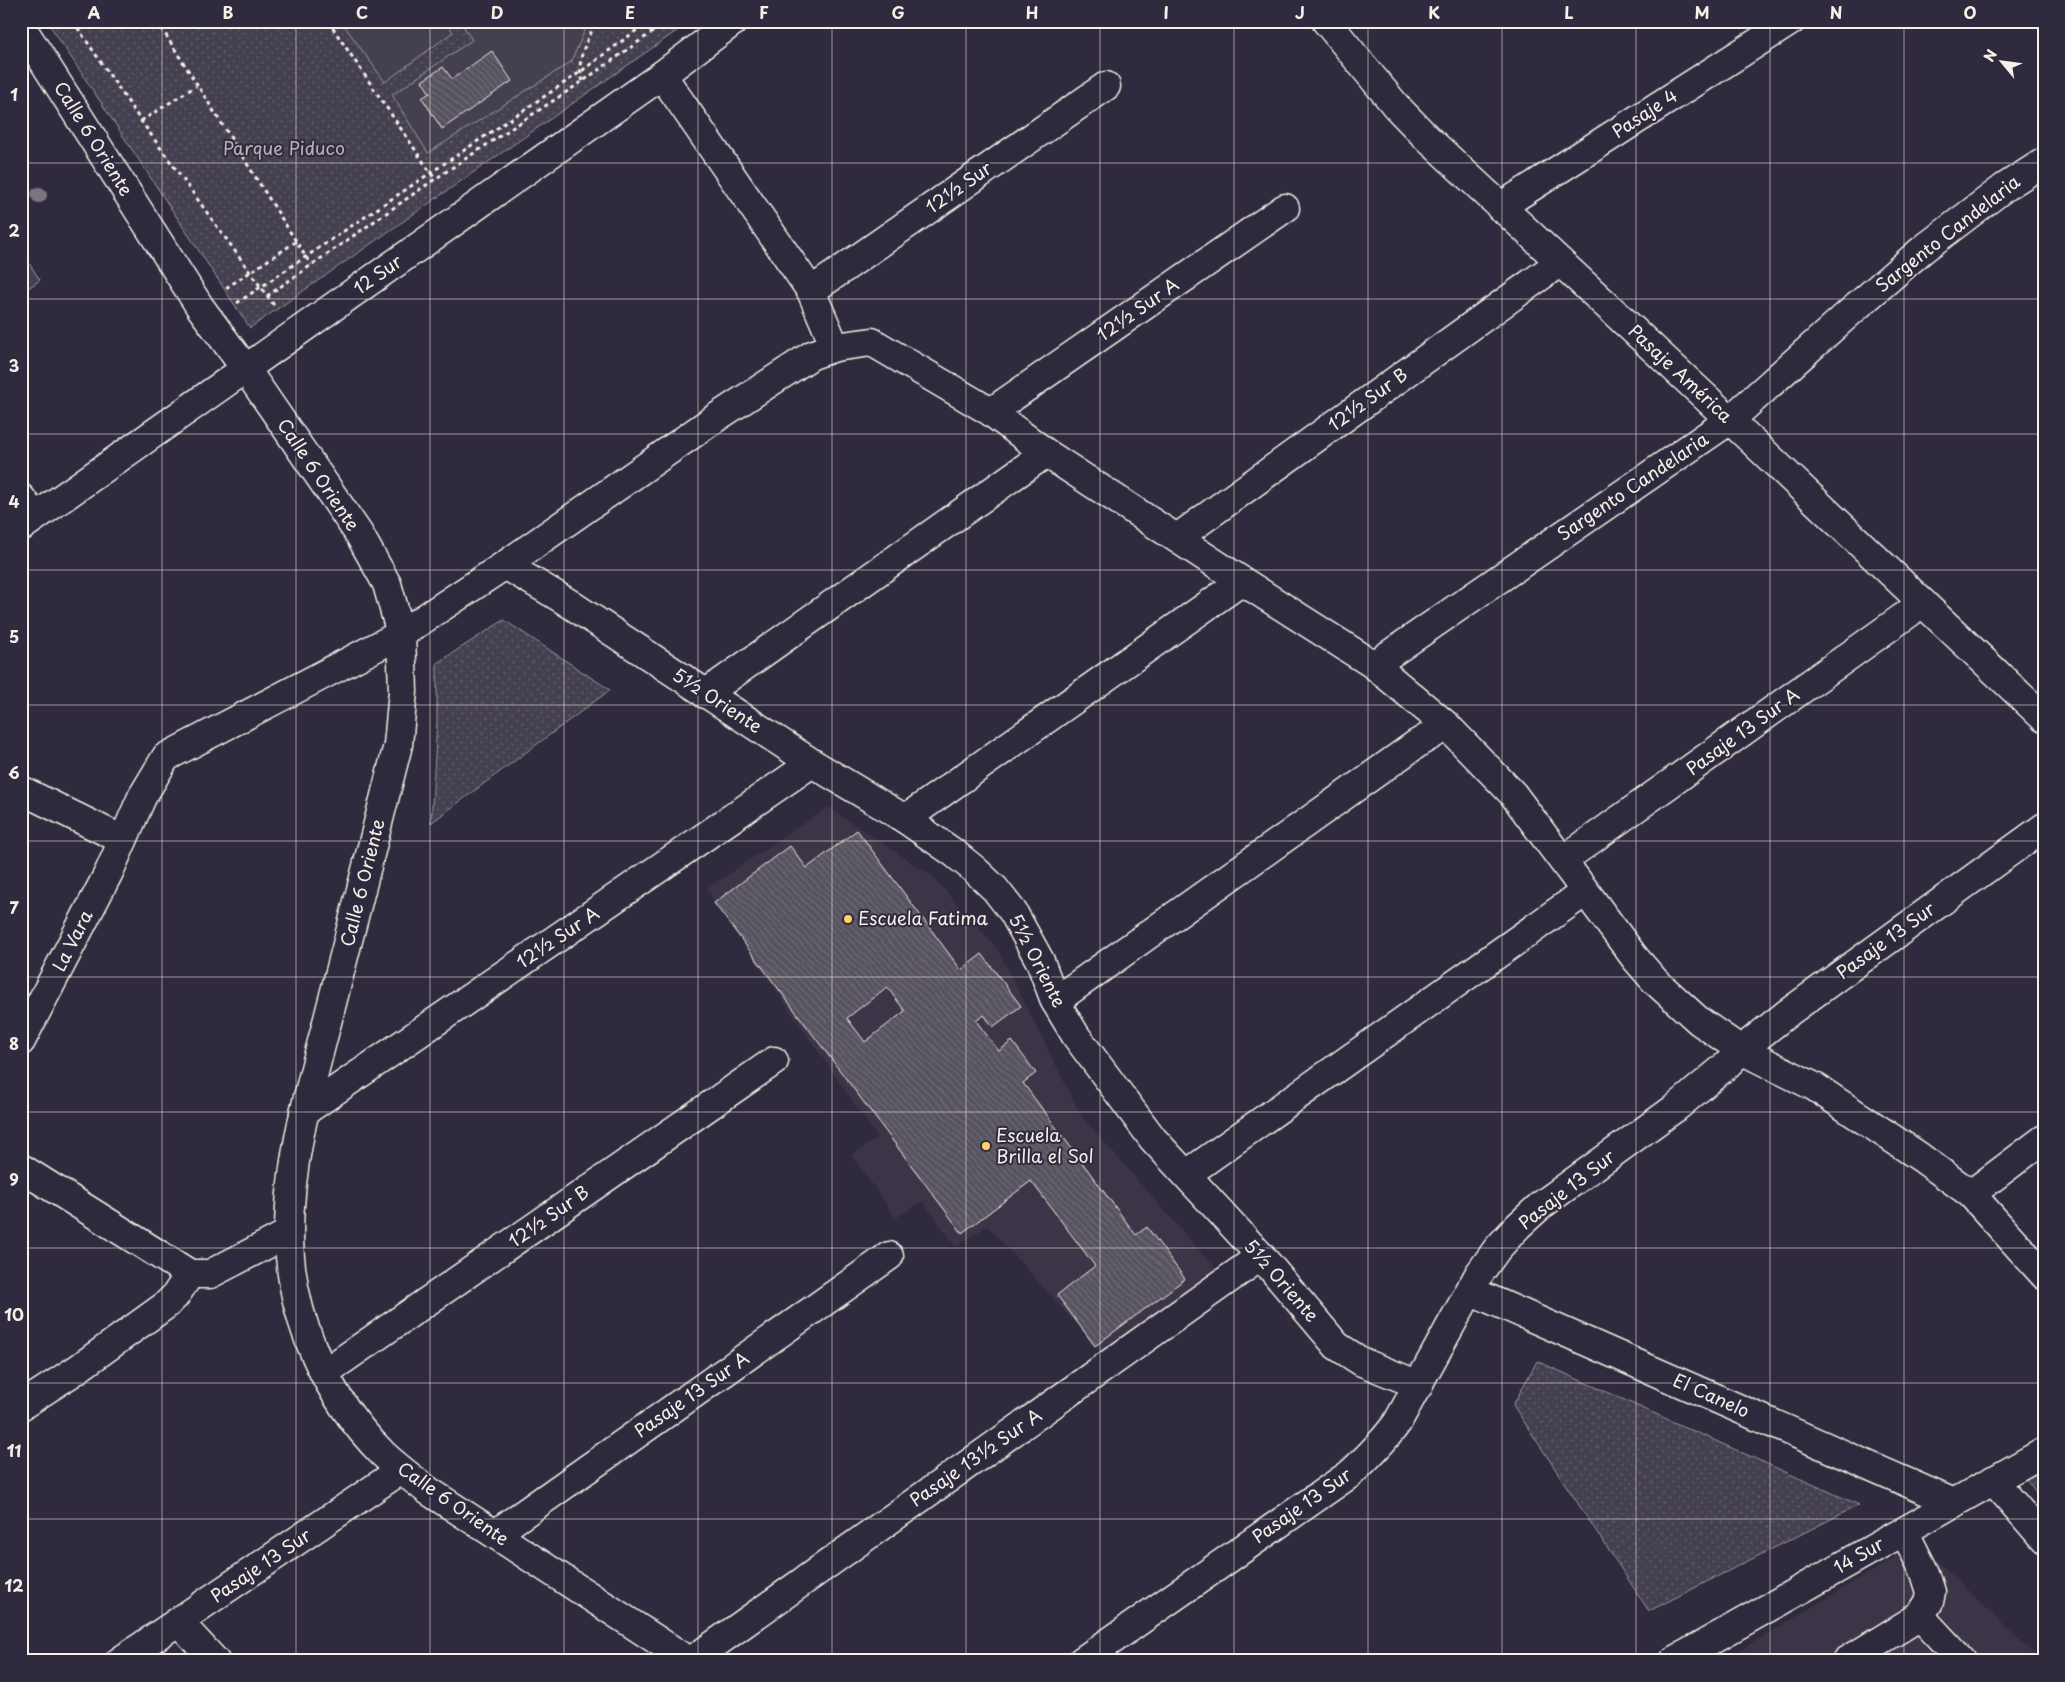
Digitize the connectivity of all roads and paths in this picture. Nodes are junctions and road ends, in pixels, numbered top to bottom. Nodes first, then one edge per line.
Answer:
1 (73, 21) edge
2 (157, 21) edge
3 (172, 21) edge
4 (328, 21) edge
5 (596, 21) edge
6 (649, 21) edge
7 (668, 21) edge
8 (734, 21) edge
9 (1791, 21) edge
10 (1332, 24) edge
11 (21, 26) edge
12 (162, 28) junction
13 (579, 73) junction
14 (662, 75) junction
15 (583, 81) junction
16 (196, 86) junction
17 (1106, 86) dead end
18 (141, 121) junction
19 (2044, 162) edge
20 (430, 172) junction
21 (435, 179) junction
22 (1500, 206) junction
23 (1285, 208) dead end
24 (297, 241) junction
25 (306, 256) junction
26 (1559, 263) junction
27 (311, 265) junction
28 (249, 272) junction
29 (259, 287) junction
30 (811, 291) junction
31 (267, 296) junction
32 (205, 314) junction
33 (296, 333) junction
34 (835, 347) junction
35 (245, 368) junction
36 (990, 412) junction
37 (1730, 420) junction
38 (1046, 453) junction
39 (26, 514) edge
40 (1177, 538) junction
41 (505, 565) junction
42 (1242, 582) junction
43 (1922, 604) junction
44 (401, 634) junction
45 (1374, 665) junction
46 (706, 694) junction
47 (2044, 718) edge
48 (1447, 726) junction
49 (812, 763) junction
50 (21, 790) edge
51 (905, 819) junction
52 (2044, 827) edge
53 (123, 840) junction
54 (1563, 860) junction
55 (1585, 892) junction
56 (1056, 1001) junction
57 (21, 1041) edge
58 (1741, 1050) junction
59 (774, 1061) dead end
60 (304, 1112) junction
61 (2044, 1139) edge
62 (21, 1168) edge
63 (1187, 1174) junction
64 (1971, 1194) junction
65 (289, 1232) junction
66 (889, 1256) dead end
67 (1261, 1256) junction
68 (190, 1274) junction
69 (2044, 1275) edge
70 (1469, 1290) junction
71 (324, 1373) junction
72 (1418, 1384) junction
73 (21, 1406) edge
74 (2044, 1452) edge
75 (401, 1470) junction
76 (1993, 1480) junction
77 (1954, 1503) junction
78 (1904, 1531) junction
79 (495, 1534) junction
80 (2044, 1538) edge
81 (1920, 1616) junction
82 (179, 1622) junction
83 (120, 1661) edge
84 (215, 1661) edge
85 (690, 1661) edge
86 (1082, 1661) edge
87 (1674, 1661) edge
88 (1847, 1661) edge
89 (1962, 1661) edge

1 - 18 path
2 - 12 path
3 - 12 path
4 - 20 path
5 - 13 path
6 - 13 path
7 - 15 path
8 - 14 street, 12 Sur
9 - 22 street, Pasaje 4
10 - 22 street, Pasaje América
11 - 32 street, Calle 6 Oriente
12 - 16 path
13 - 15 path
13 - 20 path
14 - 30 street
14 - 33 street, 12 Sur
15 - 21 path
16 - 18 path
16 - 24 path
17 - 30 street, 12½ Sur
18 - 28 path
19 - 37 street, Sargento Candelaria
20 - 21 path
20 - 25 path
21 - 27 path
22 - 26 street, Pasaje América
23 - 36 street, 12½ Sur A
24 - 25 path
24 - 28 path
25 - 27 path
25 - 29 path
26 - 37 street, Pasaje América
26 - 40 street, 12½ Sur B
27 - 31 path
28 - 29 path
28 - 32 path
29 - 31 path
29 - 32 path
30 - 34 street
31 - 33 path
32 - 35 street, Calle 6 Oriente
33 - 35 street, 12 Sur
34 - 36 street, La Vara
34 - 41 street, La Vara
35 - 39 street, 12 Sur
35 - 44 street, Calle 6 Oriente
36 - 38 street, La Vara
37 - 43 street, Pasaje América
37 - 45 street, Sargento Candelaria
38 - 40 street, La Vara
38 - 46 street
40 - 42 street, La Vara
41 - 44 street, La Vara
41 - 46 street, 5½ Oriente
42 - 45 street, La Vara
42 - 51 street
43 - 47 street, Pasaje América
43 - 54 street, Pasaje 13 Sur A
44 - 53 street, La Vara
44 - 60 street, Calle 6 Oriente
45 - 48 street, La Vara
46 - 49 street, 5½ Oriente
48 - 54 street, La Vara
48 - 56 street
49 - 51 street, 5½ Oriente
49 - 60 street, 12½ Sur A
50 - 53 street
51 - 56 street, 5½ Oriente
52 - 58 street, Pasaje 13 Sur
53 - 57 street, La Vara
54 - 55 street, La Vara
55 - 58 street, La Vara
55 - 63 street
56 - 63 street, 5½ Oriente
58 - 64 street, La Vara
58 - 70 street, Pasaje 13 Sur
59 - 71 street, 12½ Sur B
60 - 65 street, Calle 6 Oriente
61 - 64 street
62 - 68 street
63 - 67 street, 5½ Oriente
64 - 69 street, La Vara
65 - 68 street
65 - 71 street, Calle 6 Oriente
66 - 79 street, Pasaje 13 Sur A
67 - 72 street, 5½ Oriente
67 - 85 street, Pasaje 13½ Sur A
68 - 73 street
70 - 72 street, Pasaje 13 Sur
70 - 77 street, El Canelo
71 - 75 street, Calle 6 Oriente
72 - 86 street, Pasaje 13 Sur
74 - 76 street, 14 Sur
75 - 79 street, Calle 6 Oriente
75 - 82 street, Pasaje 13 Sur
76 - 77 street, 14 Sur
76 - 80 street
77 - 78 street, 14 Sur
78 - 81 street
78 - 87 street, 14 Sur
79 - 85 street, Calle 6 Oriente
81 - 88 street
81 - 89 street
82 - 83 street, Pasaje 13 Sur
82 - 84 street

